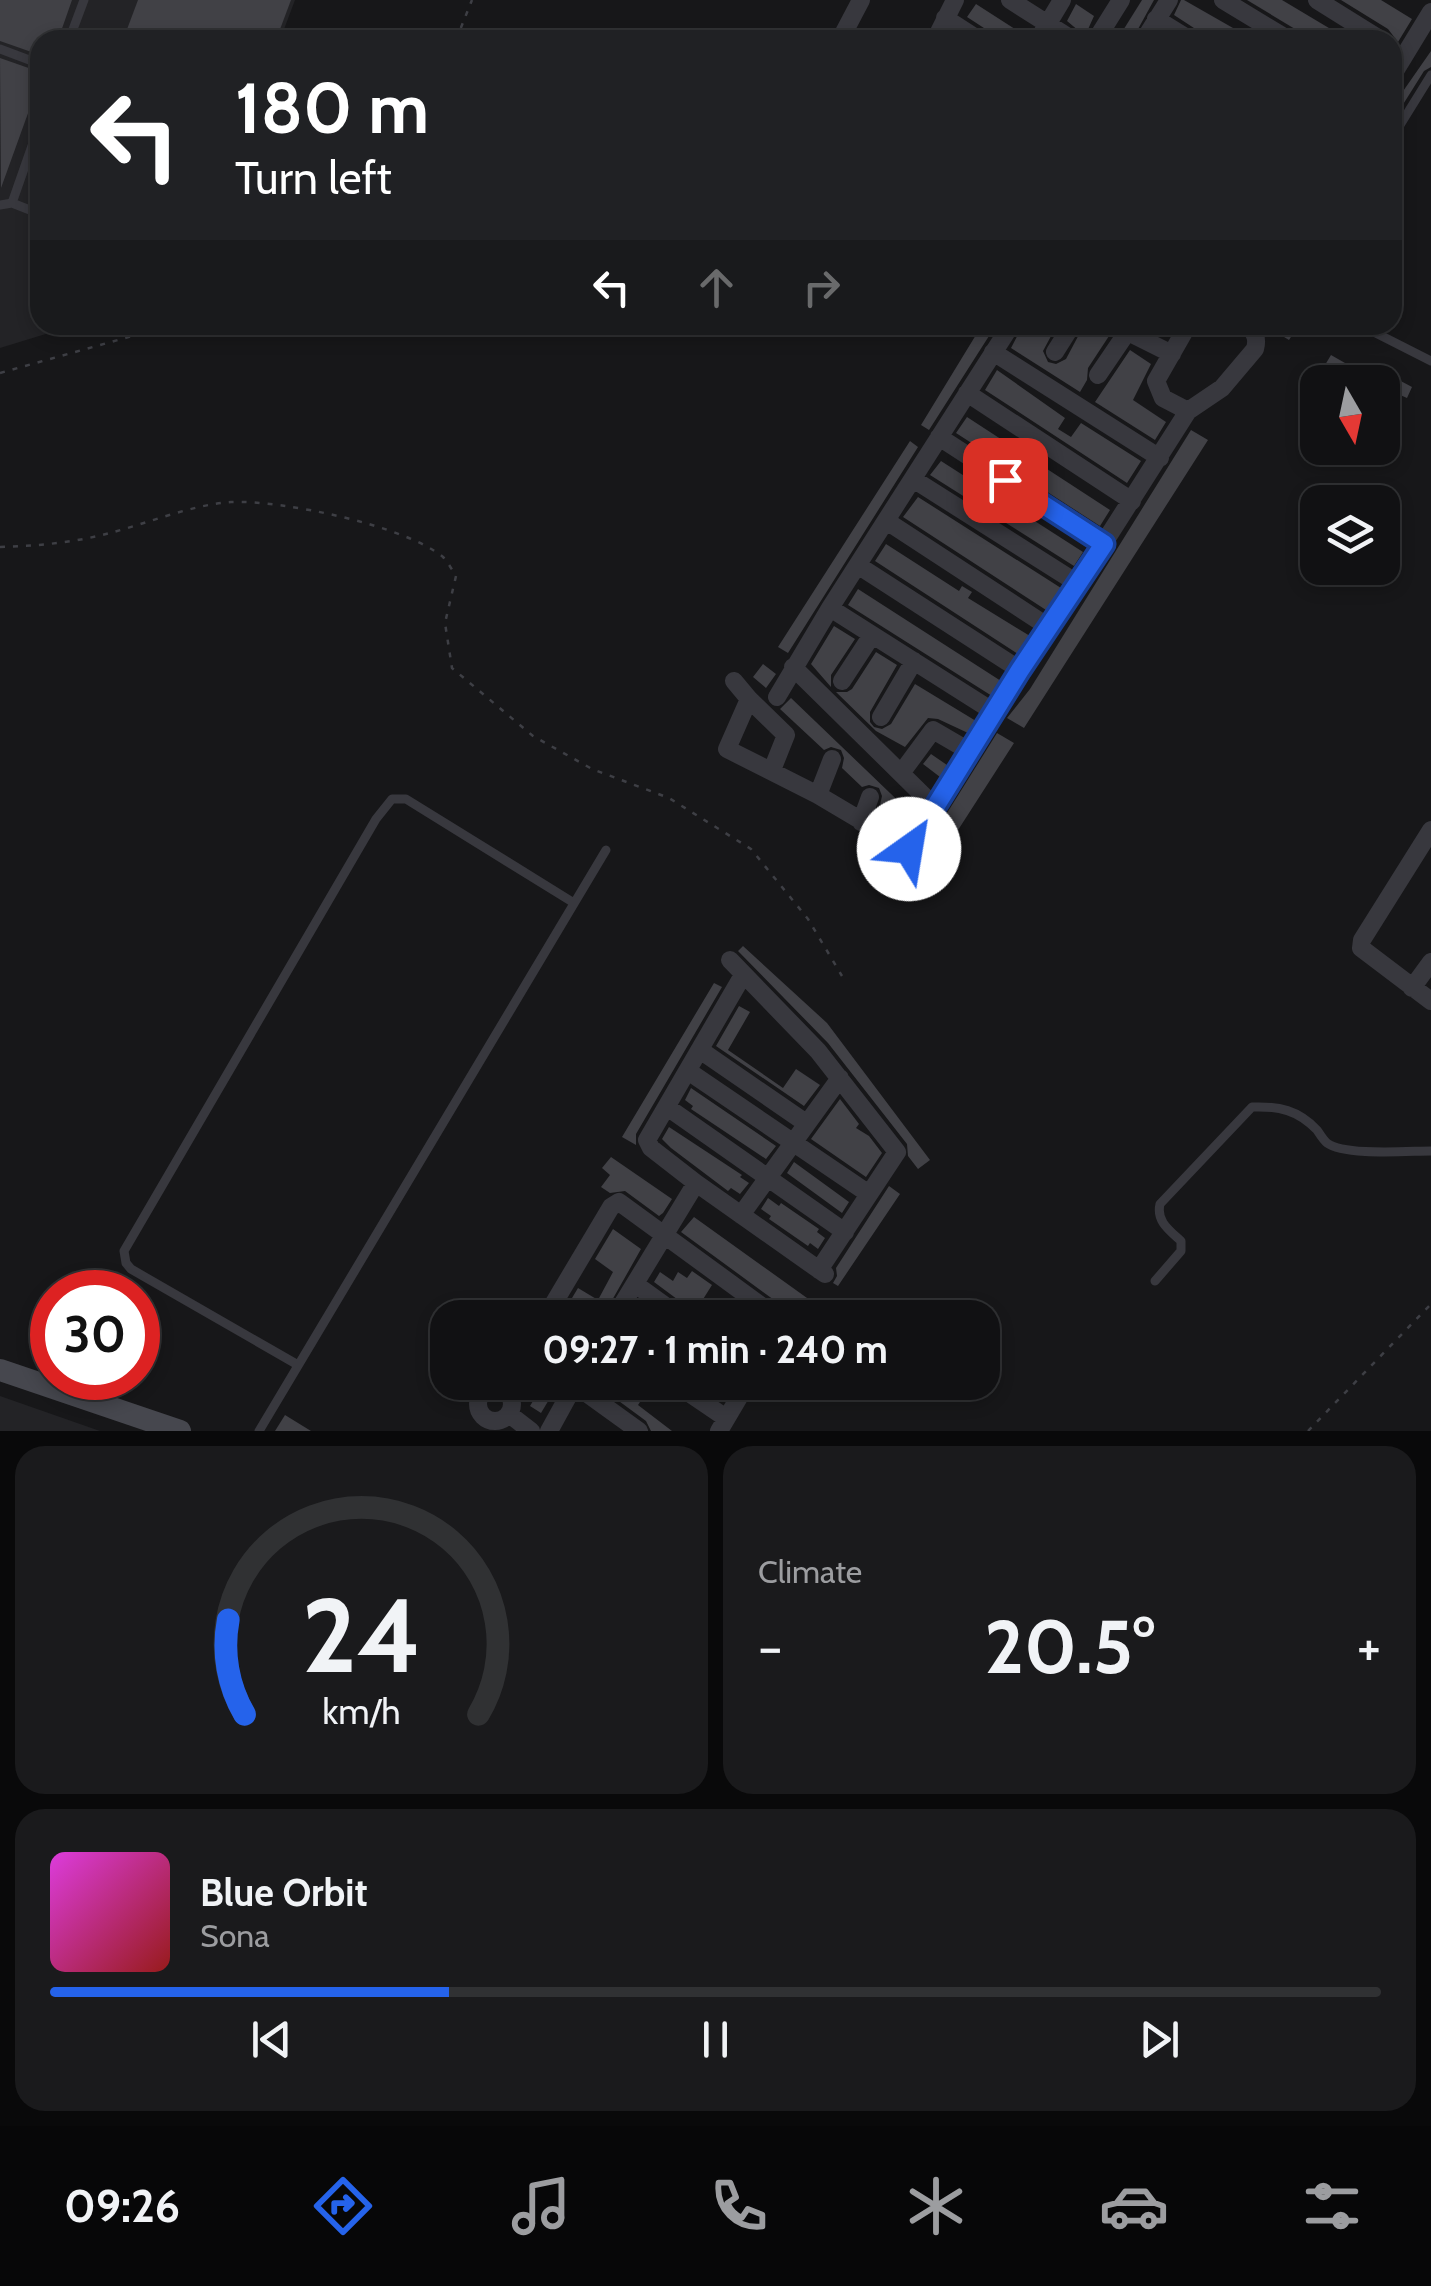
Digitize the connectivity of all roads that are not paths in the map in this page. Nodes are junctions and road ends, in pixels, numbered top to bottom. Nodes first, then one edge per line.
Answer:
1 (84, 0) edge
2 (860, 0) edge
3 (955, 0) edge
4 (1010, 0) edge
5 (1062, 0) edge
6 (1168, 0) edge
7 (1222, 0) edge
8 (1317, 0) edge
9 (1423, 0) edge
10 (1114, 3) edge
11 (1431, 9) edge
12 (945, 18) junction
13 (1156, 19) junction
14 (73, 30) edge
15 (845, 30) edge
16 (940, 30) edge
17 (964, 30) edge
18 (1041, 30) edge
19 (1044, 30) edge
20 (1101, 30) edge
21 (1150, 30) edge
22 (1174, 30) edge
23 (1272, 30) edge
24 (1366, 30) edge
25 (1402, 47) edge
26 (0, 48) edge
27 (30, 60) edge
28 (1431, 75) edge
29 (1402, 122) edge
30 (30, 152) edge
31 (12, 203) junction
32 (0, 205) edge
33 (30, 210) edge
34 (1005, 335) edge
35 (1066, 335) edge
36 (1120, 335) edge
37 (1139, 335) edge
38 (1182, 335) edge
39 (1255, 335) edge
40 (1380, 335) edge
41 (994, 352) junction
42 (1055, 352) dead end
43 (1172, 354) junction
44 (1431, 361) edge
45 (1098, 375) dead end
46 (967, 392) junction
47 (1188, 411) junction
48 (938, 438) junction
49 (1160, 458) junction
50 (913, 479) junction
51 (1132, 501) junction
52 (888, 522) junction
53 (1104, 544) junction
54 (858, 566) junction
55 (1077, 583) junction
56 (830, 608) junction
57 (1050, 628) junction
58 (872, 635) junction
59 (914, 660) junction
60 (793, 668) junction
61 (1020, 670) junction
62 (734, 681) dead end
63 (842, 681) dead end
64 (777, 697) dead end
65 (748, 699) junction
66 (994, 712) junction
67 (880, 718) dead end
68 (727, 749) junction
69 (969, 751) junction
70 (832, 760) dead end
71 (718, 766) dead end
72 (772, 770) junction
73 (902, 772) junction
74 (818, 795) junction
75 (870, 796) dead end
76 (934, 807) junction
77 (861, 822) junction
78 (1431, 830) edge
79 (909, 849) junction
80 (606, 850) dead end
81 (900, 870) dead end
82 (574, 903) junction
83 (730, 960) dead end
84 (1431, 962) edge
85 (743, 975) junction
86 (1412, 988) junction
87 (1431, 1001) edge
88 (700, 1050) junction
89 (688, 1071) junction
90 (840, 1078) junction
91 (667, 1106) junction
92 (806, 1123) junction
93 (793, 1143) junction
94 (1431, 1152) edge
95 (767, 1177) junction
96 (696, 1183) junction
97 (869, 1194) junction
98 (741, 1215) junction
99 (845, 1232) junction
100 (665, 1234) junction
101 (1155, 1281) dead end
102 (635, 1284) junction
103 (556, 1300) edge
104 (625, 1300) edge
105 (657, 1300) edge
106 (754, 1300) edge
107 (298, 1365) junction
108 (0, 1370) edge
109 (565, 1400) edge
110 (597, 1400) edge
111 (694, 1400) edge
112 (737, 1400) edge
113 (509, 1414) junction
114 (482, 1416) junction
115 (722, 1425) edge
116 (180, 1431) edge
117 (259, 1431) edge
118 (470, 1431) edge
119 (531, 1431) edge
120 (549, 1431) edge
121 (639, 1431) edge

1 - 14 lane
2 - 15 street
3 - 12 street
4 - 18 street
5 - 19 street
6 - 13 street
7 - 23 street
8 - 24 street
9 - 11 street
10 - 20 street
11 - 25 street
12 - 16 street
12 - 17 street
13 - 21 street
13 - 22 street
26 - 27 lane
28 - 29 lane
30 - 31 lane
31 - 32 lane
31 - 33 lane
34 - 41 street
35 - 42 street
36 - 45 street
37 - 43 street
38 - 43 street
39 - 47 street
40 - 44 lane
41 - 46 street
41 - 49 street
43 - 47 street
46 - 48 street
46 - 51 street
47 - 49 street
48 - 50 street
48 - 53 street
49 - 51 street
50 - 52 street
50 - 55 street
51 - 53 street
52 - 54 street
52 - 57 street
53 - 55 street
54 - 56 street
54 - 61 street
55 - 57 street
56 - 58 street
56 - 60 street
57 - 61 street
58 - 59 street
58 - 63 street
59 - 66 street
59 - 67 street
60 - 64 street
60 - 73 street
61 - 66 street
62 - 65 street
65 - 68 street
65 - 72 street
66 - 69 street
68 - 71 street
68 - 72 street
69 - 73 street
69 - 76 street
70 - 74 street
72 - 74 street
73 - 76 street
74 - 77 street
75 - 77 street
76 - 79 street
77 - 79 street
78 - 86 street
79 - 81 street
80 - 82 lane
82 - 107 lane
82 - 107 lane
83 - 85 street
84 - 86 street
85 - 88 street
85 - 90 street
86 - 87 street
88 - 89 street
88 - 92 street
89 - 91 street
89 - 93 street
90 - 92 street
90 - 97 street
91 - 95 street
91 - 96 street
92 - 93 street
93 - 95 street
93 - 97 street
94 - 101 lane
95 - 98 street
95 - 99 street
96 - 98 street
96 - 100 street
97 - 99 street
98 - 99 street
100 - 102 street
100 - 103 street
100 - 106 street
102 - 104 street
102 - 105 street
107 - 117 lane
108 - 116 main road
109 - 120 street
110 - 121 street
111 - 115 street
112 - 115 street
113 - 114 street
113 - 114 street
113 - 119 street
114 - 118 street

